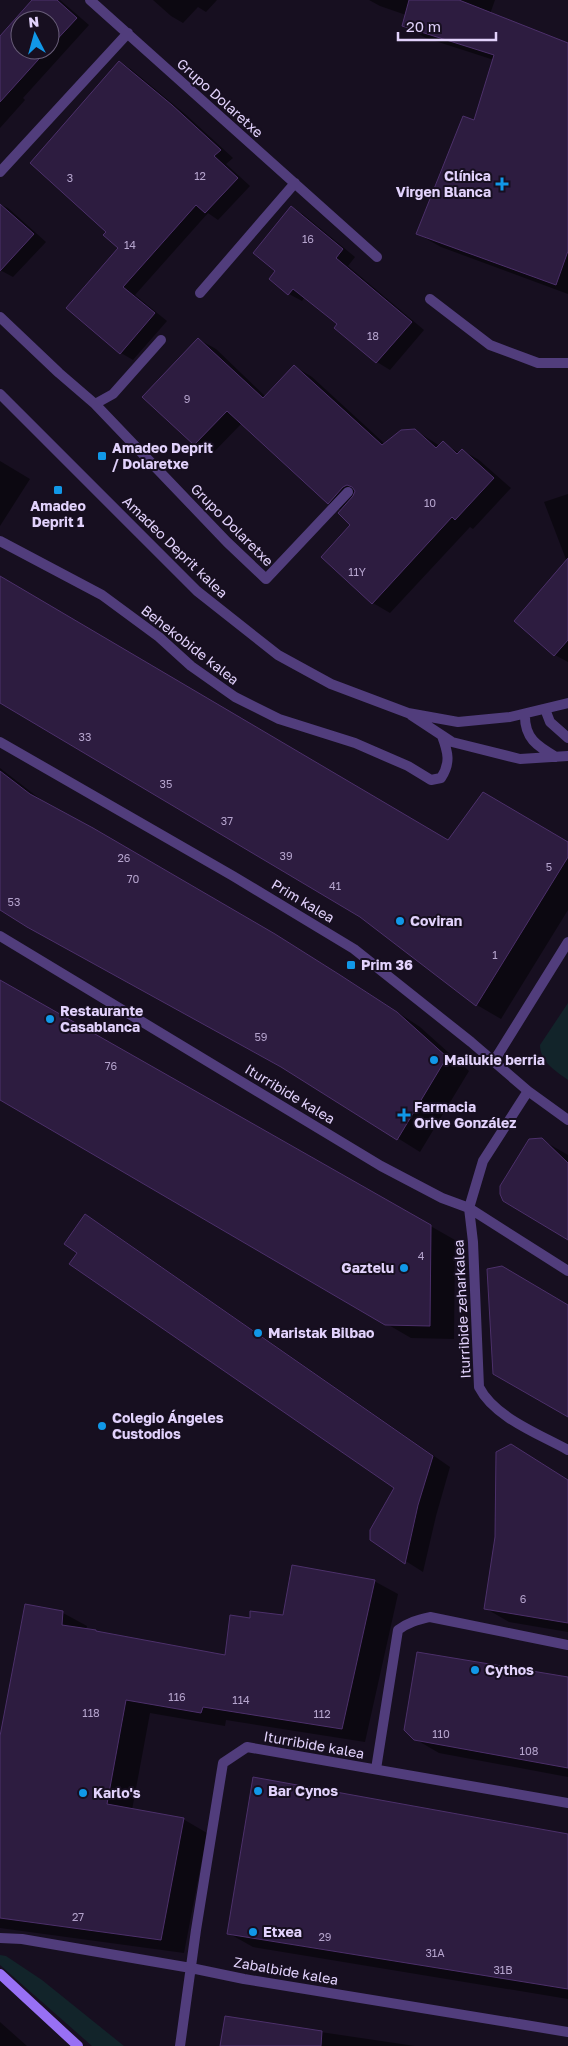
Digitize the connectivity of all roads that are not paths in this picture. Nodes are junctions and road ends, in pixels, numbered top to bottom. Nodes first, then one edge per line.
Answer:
1 (90, 0) edge
2 (128, 33) junction
3 (0, 172) edge
4 (294, 183) junction
5 (377, 258) dead end
6 (200, 293) dead end
7 (430, 299) dead end
8 (0, 318) edge
9 (161, 340) dead end
10 (568, 363) edge
11 (0, 394) edge
12 (95, 404) junction
13 (348, 492) dead end
14 (0, 541) edge
15 (568, 703) edge
16 (545, 709) junction
17 (408, 713) junction
18 (525, 714) junction
19 (442, 736) junction
20 (568, 738) edge
21 (0, 742) edge
22 (568, 756) edge
23 (556, 757) junction
24 (0, 936) edge
25 (568, 942) edge
26 (494, 1061) junction
27 (528, 1091) junction
28 (568, 1120) edge
29 (469, 1208) junction
30 (568, 1271) edge
31 (568, 1450) edge
32 (568, 1644) edge
33 (376, 1769) junction
34 (568, 1803) edge
35 (0, 1938) edge
36 (191, 1968) junction
37 (0, 1974) edge
38 (568, 2032) edge
39 (78, 2046) edge
40 (180, 2046) edge

1 - 2 street, Grupo Dolaretxe
2 - 3 street
2 - 4 street, Grupo Dolaretxe
4 - 5 street, Grupo Dolaretxe
4 - 6 street
7 - 10 street
8 - 12 street, Grupo Dolaretxe
9 - 12 street
11 - 17 street, Amadeo Deprit kalea
12 - 13 street, Grupo Dolaretxe
14 - 19 street, Behekobide kalea
15 - 16 street
16 - 18 street
16 - 20 street
17 - 18 street
17 - 19 street
18 - 23 street
19 - 23 street
21 - 26 street, Prim kalea
22 - 23 street
24 - 29 street, Iturribide kalea
25 - 26 street
26 - 27 street, Prim kalea
27 - 28 street, Prim kalea
27 - 29 street
29 - 30 street, Iturribide kalea
29 - 31 street, Iturribide zeharkalea
32 - 33 street
33 - 34 street, Iturribide kalea
33 - 36 street, Iturribide kalea
35 - 36 street, Zabalbide kalea
36 - 38 street, Zabalbide kalea
36 - 40 street, Iturribide kalea
37 - 39 street

